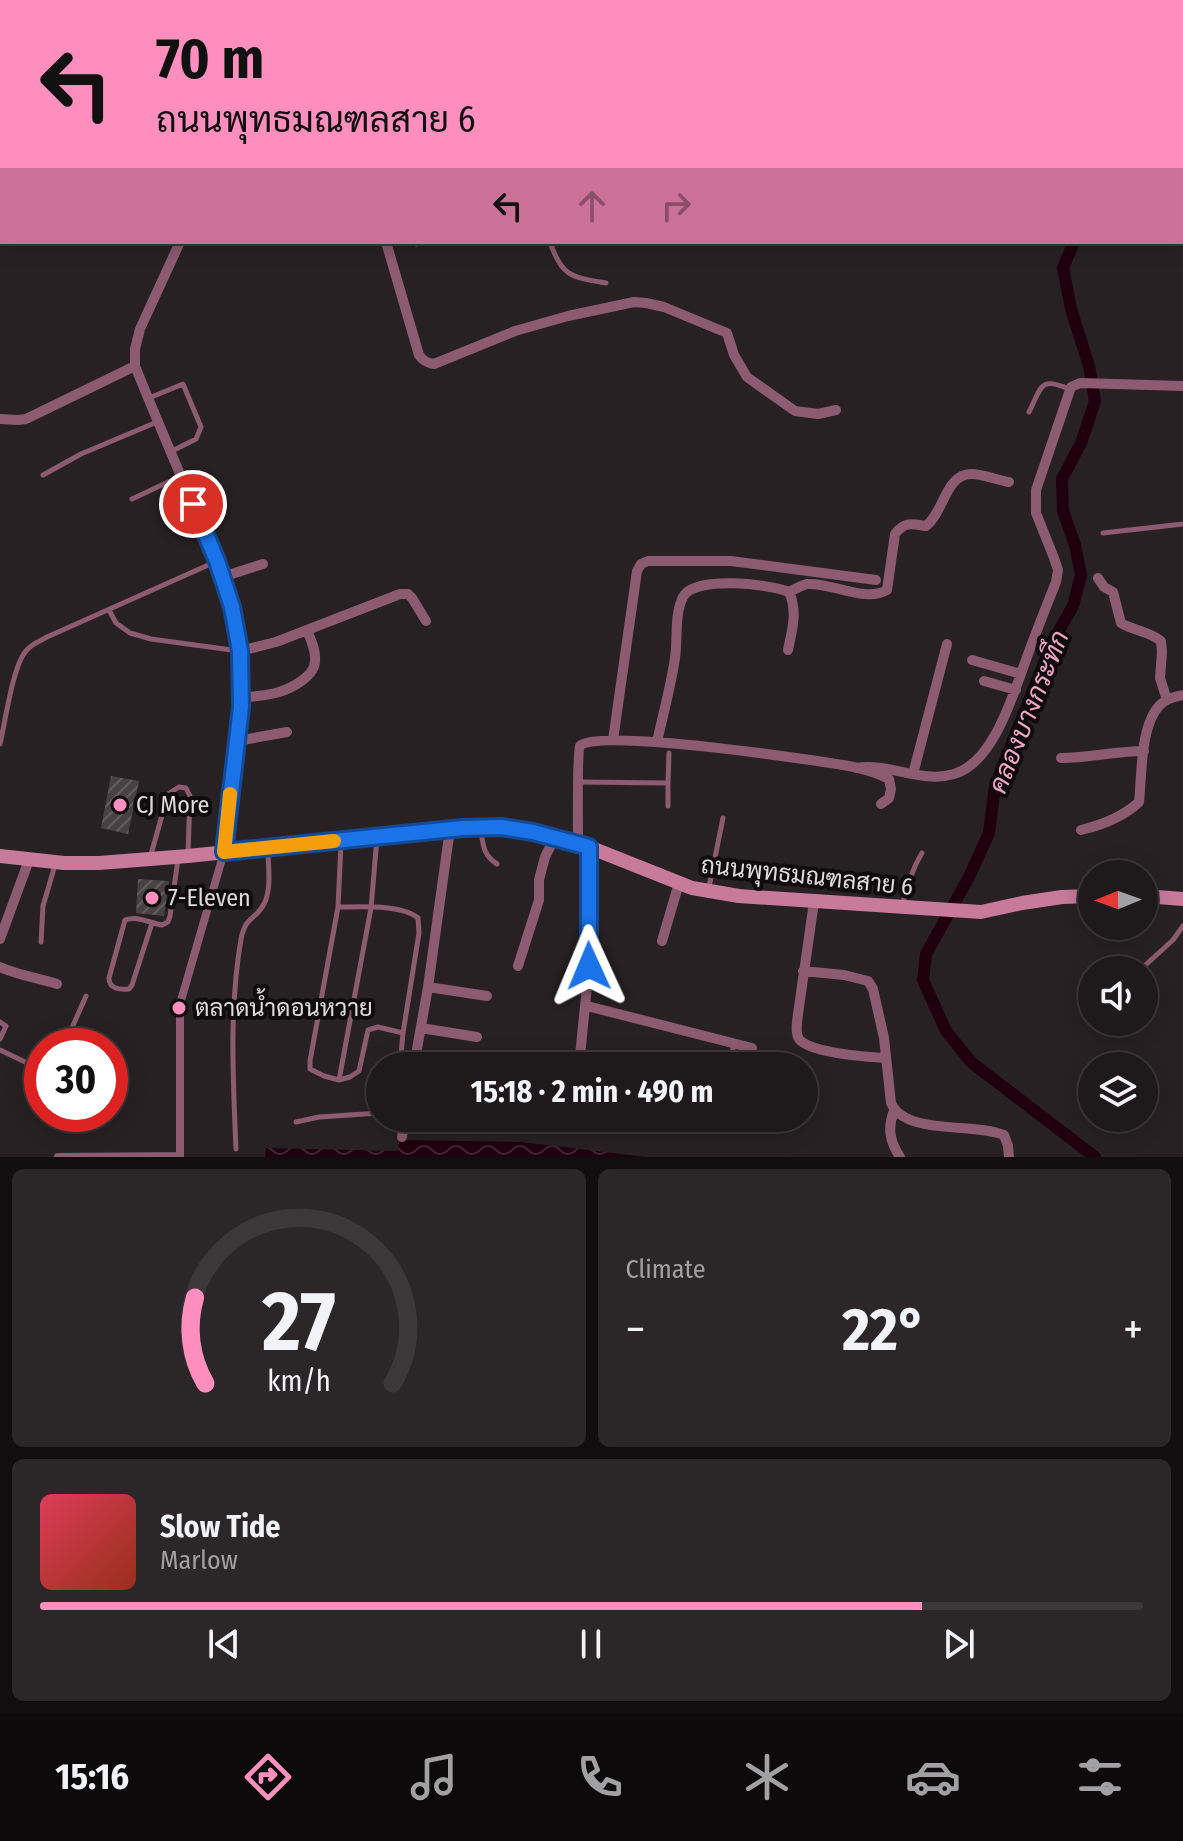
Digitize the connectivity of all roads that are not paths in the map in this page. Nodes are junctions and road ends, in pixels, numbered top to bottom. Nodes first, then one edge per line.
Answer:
1 (387, 244) edge
2 (551, 244) edge
3 (176, 245) edge
4 (606, 283) dead end
5 (135, 366) junction
6 (1075, 386) junction
7 (1183, 386) edge
8 (148, 399) junction
9 (836, 410) dead end
10 (1029, 412) dead end
11 (0, 419) edge
12 (158, 421) junction
13 (171, 451) junction
14 (43, 475) dead end
15 (181, 476) junction
16 (1009, 482) dead end
17 (132, 499) dead end
18 (1183, 524) edge
19 (1103, 533) dead end
20 (217, 561) junction
21 (263, 564) dead end
22 (222, 577) junction
23 (1098, 578) dead end
24 (876, 580) dead end
25 (789, 592) junction
26 (109, 610) junction
27 (426, 621) dead end
28 (307, 630) junction
29 (947, 644) dead end
30 (788, 650) dead end
31 (240, 651) junction
32 (972, 660) dead end
33 (1021, 674) junction
34 (984, 681) dead end
35 (1016, 690) junction
36 (1183, 695) edge
37 (240, 698) junction
38 (1167, 700) junction
39 (287, 732) dead end
40 (613, 740) junction
41 (237, 741) junction
42 (657, 742) junction
43 (0, 744) edge
44 (1144, 751) junction
45 (669, 753) dead end
46 (1061, 758) dead end
47 (856, 768) junction
48 (913, 774) junction
49 (579, 782) junction
50 (668, 783) junction
51 (881, 804) dead end
52 (668, 806) dead end
53 (723, 818) dead end
54 (481, 827) junction
55 (450, 829) junction
56 (1081, 830) dead end
57 (377, 837) junction
58 (555, 837) junction
59 (341, 840) junction
60 (583, 845) junction
61 (267, 848) junction
62 (224, 852) junction
63 (922, 853) dead end
64 (0, 856) edge
65 (184, 856) junction
66 (149, 859) junction
67 (29, 860) junction
68 (55, 862) junction
69 (497, 864) dead end
70 (679, 883) junction
71 (708, 892) junction
72 (1078, 896) edge
73 (814, 902) junction
74 (338, 907) junction
75 (371, 908) junction
76 (902, 908) junction
77 (152, 923) junction
78 (1183, 926) edge
79 (0, 939) edge
80 (662, 941) dead end
81 (41, 942) dead end
82 (1155, 956) edge
83 (518, 966) dead end
84 (0, 967) edge
85 (803, 971) junction
86 (57, 984) dead end
87 (428, 987) junction
88 (86, 996) dead end
89 (487, 996) dead end
90 (587, 1006) junction
91 (0, 1022) edge
92 (72, 1028) edge
93 (421, 1028) junction
94 (403, 1033) junction
95 (477, 1037) dead end
96 (0, 1039) edge
97 (734, 1043) junction
98 (752, 1048) dead end
99 (0, 1050) edge
100 (401, 1052) edge
101 (417, 1052) edge
102 (581, 1052) edge
103 (732, 1052) edge
104 (886, 1058) junction
105 (24, 1061) edge
106 (339, 1080) junction
107 (894, 1111) junction
108 (366, 1114) edge
109 (296, 1122) dead end
110 (403, 1132) edge
111 (402, 1137) dead end
112 (236, 1149) dead end
113 (58, 1157) edge
114 (900, 1157) edge
115 (1009, 1157) edge

1 - 9 street
2 - 4 lane
3 - 5 street
5 - 8 street
5 - 11 street
6 - 7 street
6 - 10 lane
6 - 33 street
8 - 12 street
8 - 13 lane
12 - 13 street
12 - 14 lane
13 - 15 street
15 - 17 lane
15 - 20 street
16 - 25 street
18 - 19 lane
20 - 22 street
20 - 26 lane
21 - 22 street
22 - 31 street
23 - 38 street
24 - 40 street
25 - 30 street
25 - 42 street
26 - 31 lane
26 - 43 lane
27 - 28 street
28 - 31 street
28 - 37 street
29 - 48 street
31 - 37 street
32 - 33 street
33 - 35 street
34 - 35 street
35 - 48 street
36 - 38 street
37 - 41 street
38 - 44 street
39 - 41 street
40 - 42 street
40 - 49 street
41 - 62 street
42 - 47 street
44 - 46 street
44 - 56 street
45 - 50 lane
47 - 48 street
47 - 51 street
49 - 50 lane
49 - 60 street
50 - 52 lane
53 - 71 lane
54 - 55 main road, ถนนพุทธมณฑลสาย 6
54 - 58 main road, ถนนพุทธมณฑลสาย 6
54 - 69 lane
55 - 57 main road, ถนนพุทธมณฑลสาย 6
55 - 87 street
57 - 59 main road, ถนนพุทธมณฑลสาย 6
57 - 75 lane
58 - 60 main road, ถนนพุทธมณฑลสาย 6
58 - 83 street
59 - 61 main road, ถนนพุทธมณฑลสาย 6
59 - 74 lane
60 - 70 main road, ถนนพุทธมณฑลสาย 6
60 - 90 street
61 - 62 main road, ถนนพุทธมณฑลสาย 6
61 - 112 lane
62 - 65 main road, ถนนพุทธมณฑลสาย 6
62 - 113 street
63 - 76 lane
64 - 67 main road, ถนนพุทธมณฑลสาย 6
65 - 66 main road, ถนนพุทธมณฑลสาย 6
65 - 66 lane
65 - 77 lane
66 - 68 main road, ถนนพุทธมณฑลสาย 6
67 - 68 main road, ถนนพุทธมณฑลสาย 6
67 - 79 street
68 - 81 lane
70 - 71 main road, ถนนพุทธมณฑลสาย 6
70 - 80 street
71 - 73 main road, ถนนพุทธมณฑลสาย 6
72 - 76 main road, ถนนพุทธมณฑลสาย 6
73 - 76 main road, ถนนพุทธมณฑลสาย 6
73 - 85 street
74 - 75 lane
74 - 106 lane
75 - 94 lane
75 - 106 lane
77 - 77 lane
78 - 82 lane
84 - 86 street
85 - 104 street
85 - 104 street
87 - 89 street
87 - 93 street
88 - 92 lane
90 - 97 street
90 - 102 street
91 - 96 lane
93 - 95 street
93 - 101 street
94 - 100 lane
94 - 106 lane
97 - 98 street
97 - 103 lane
99 - 105 lane
104 - 107 street
107 - 114 street
107 - 115 street
108 - 109 lane
110 - 111 street

